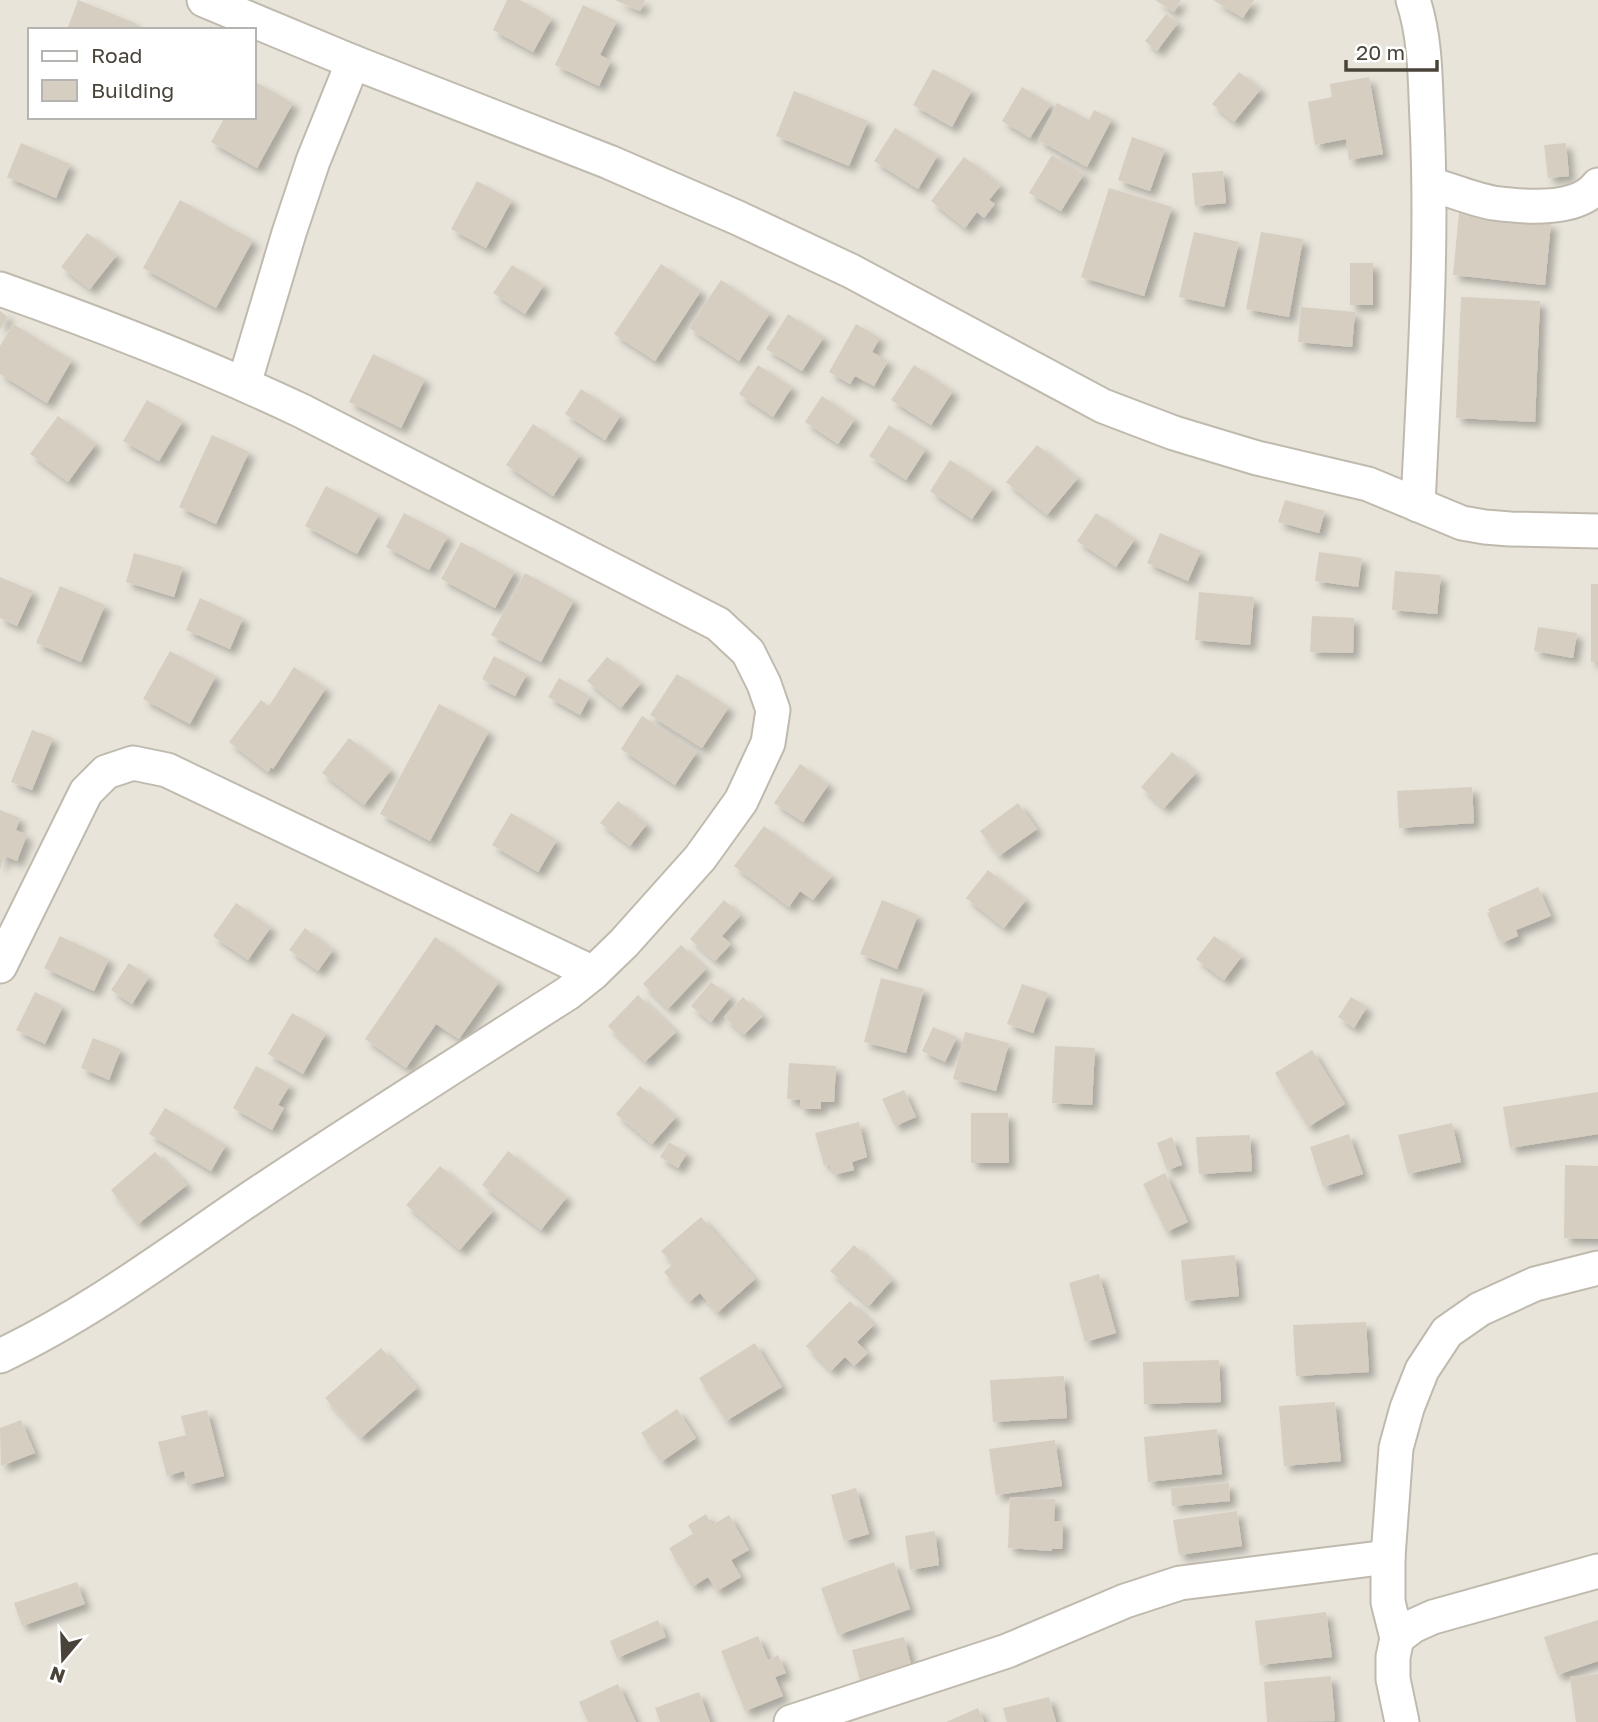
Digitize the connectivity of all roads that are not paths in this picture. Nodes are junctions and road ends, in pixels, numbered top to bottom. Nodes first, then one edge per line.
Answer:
1 (204, 0) edge
2 (1413, 0) edge
3 (353, 62) junction
4 (1430, 184) junction
5 (1598, 185) edge
6 (0, 289) edge
7 (244, 384) junction
8 (1418, 505) junction
9 (1598, 531) edge
10 (0, 966) edge
11 (593, 973) junction
12 (1598, 1268) edge
13 (0, 1356) edge
14 (1388, 1557) junction
15 (1598, 1571) edge
16 (1397, 1638) junction
17 (791, 1722) edge
18 (1402, 1722) edge

1 - 3 street
2 - 4 street
3 - 7 street
3 - 8 street
4 - 5 street
4 - 8 street
6 - 7 street
7 - 11 street
8 - 9 street
10 - 11 street
11 - 13 street
12 - 14 street
14 - 16 street
14 - 17 street
15 - 16 street
16 - 18 street

